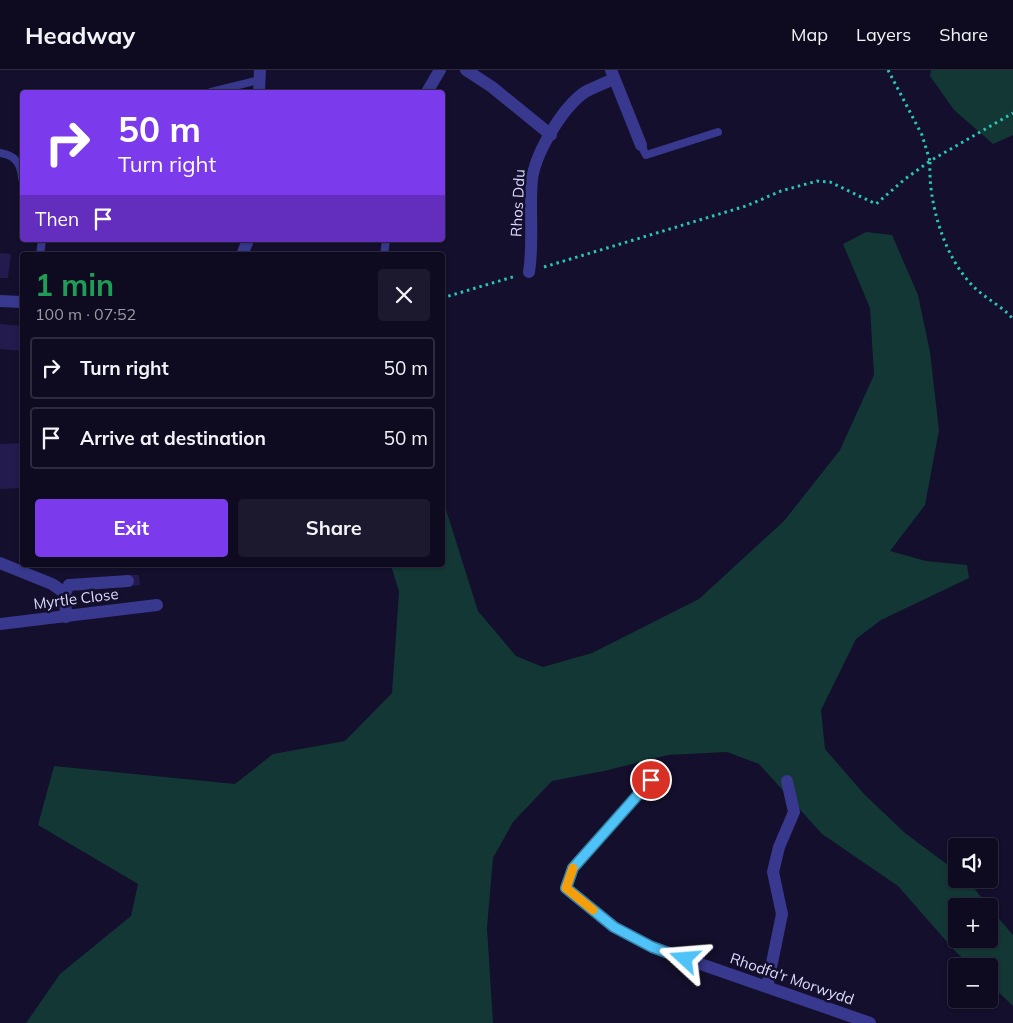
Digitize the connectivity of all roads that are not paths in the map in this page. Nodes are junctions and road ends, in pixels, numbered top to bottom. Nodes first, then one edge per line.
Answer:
1 (440, 70) edge
2 (466, 70) edge
3 (612, 75) edge
4 (259, 81) edge
5 (220, 90) edge
6 (428, 90) edge
7 (718, 132) dead end
8 (551, 135) junction
9 (641, 145) joint
10 (0, 153) edge
11 (20, 170) edge
12 (529, 272) road end
13 (0, 301) edge
14 (20, 302) edge
15 (0, 563) edge
16 (128, 581) dead end
17 (65, 593) junction
18 (157, 605) dead end
19 (66, 617) junction
20 (0, 624) edge
21 (651, 780) dead end
22 (787, 782) dead end
23 (573, 868) joint
24 (767, 987) junction
25 (870, 1023) edge

1 - 6 street
2 - 8 street
3 - 8 street, Rhos Ddu
3 - 9 street
4 - 5 lane
7 - 9 lane
8 - 12 street, Rhos Ddu
10 - 11 lane
13 - 14 street
15 - 17 street
16 - 17 street
17 - 19 street
18 - 19 street, Myrtle Close
19 - 20 street, Myrtle Close
21 - 23 lane
22 - 24 street
23 - 24 street, Rhodfa'r Morwydd
24 - 25 street, Rhodfa'r Morwydd

